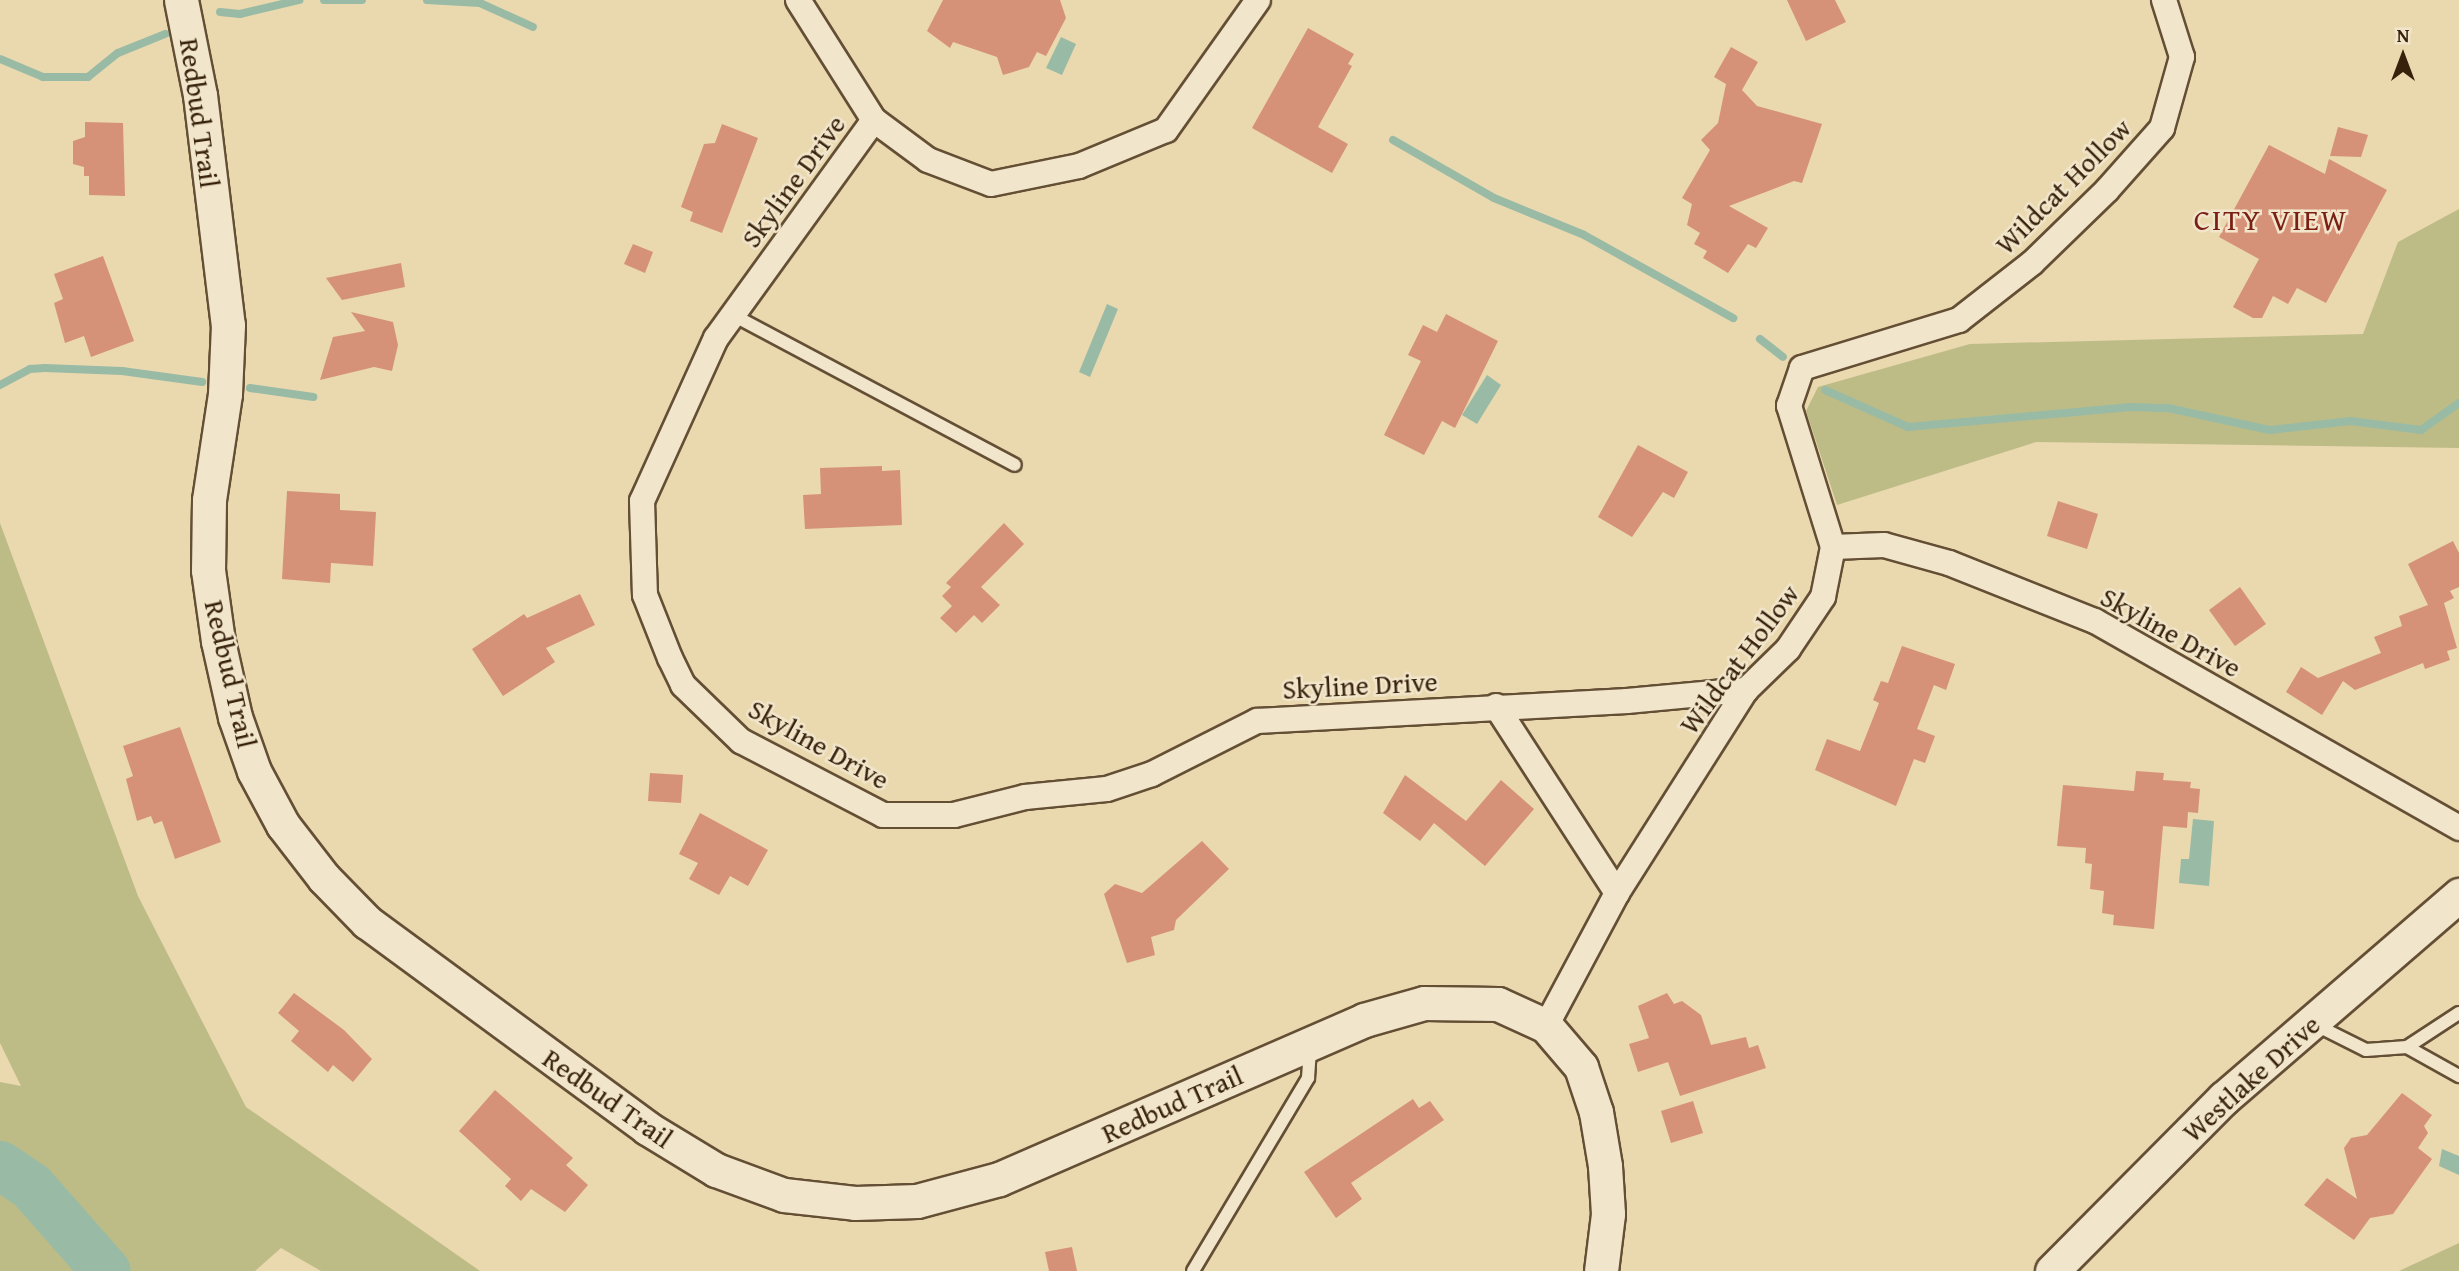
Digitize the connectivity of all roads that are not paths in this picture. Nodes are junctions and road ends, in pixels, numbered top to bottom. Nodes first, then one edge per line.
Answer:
1 (181, 0) edge
2 (798, 0) edge
3 (1258, 0) edge
4 (2164, 0) edge
5 (874, 120) junction
6 (733, 316) junction
7 (1015, 465) dead end
8 (1833, 547) junction
9 (1746, 690) junction
10 (1496, 706) junction
11 (2459, 828) edge
12 (1617, 893) junction
13 (2459, 895) edge
14 (2459, 1013) edge
15 (2311, 1023) junction
16 (1546, 1026) junction
17 (1310, 1043) junction
18 (2407, 1047) junction
19 (2459, 1076) edge
20 (1194, 1271) edge
21 (1601, 1271) edge
22 (2052, 1271) edge

1 - 17 street, Redbud Trail
2 - 5 street, Skyline Drive
3 - 5 street
4 - 8 street, Wildcat Hollow
5 - 6 street, Skyline Drive
6 - 7 lane
6 - 10 street, Skyline Drive
8 - 9 street, Wildcat Hollow
8 - 11 street, Skyline Drive
9 - 10 street, Skyline Drive
9 - 12 street, Wildcat Hollow
10 - 12 street
12 - 16 street, Wildcat Hollow
13 - 15 street, Westlake Drive
14 - 18 lane
15 - 18 lane
15 - 22 street, Westlake Drive
16 - 17 street, Redbud Trail
16 - 21 street, Redbud Trail
17 - 20 lane
18 - 19 lane

